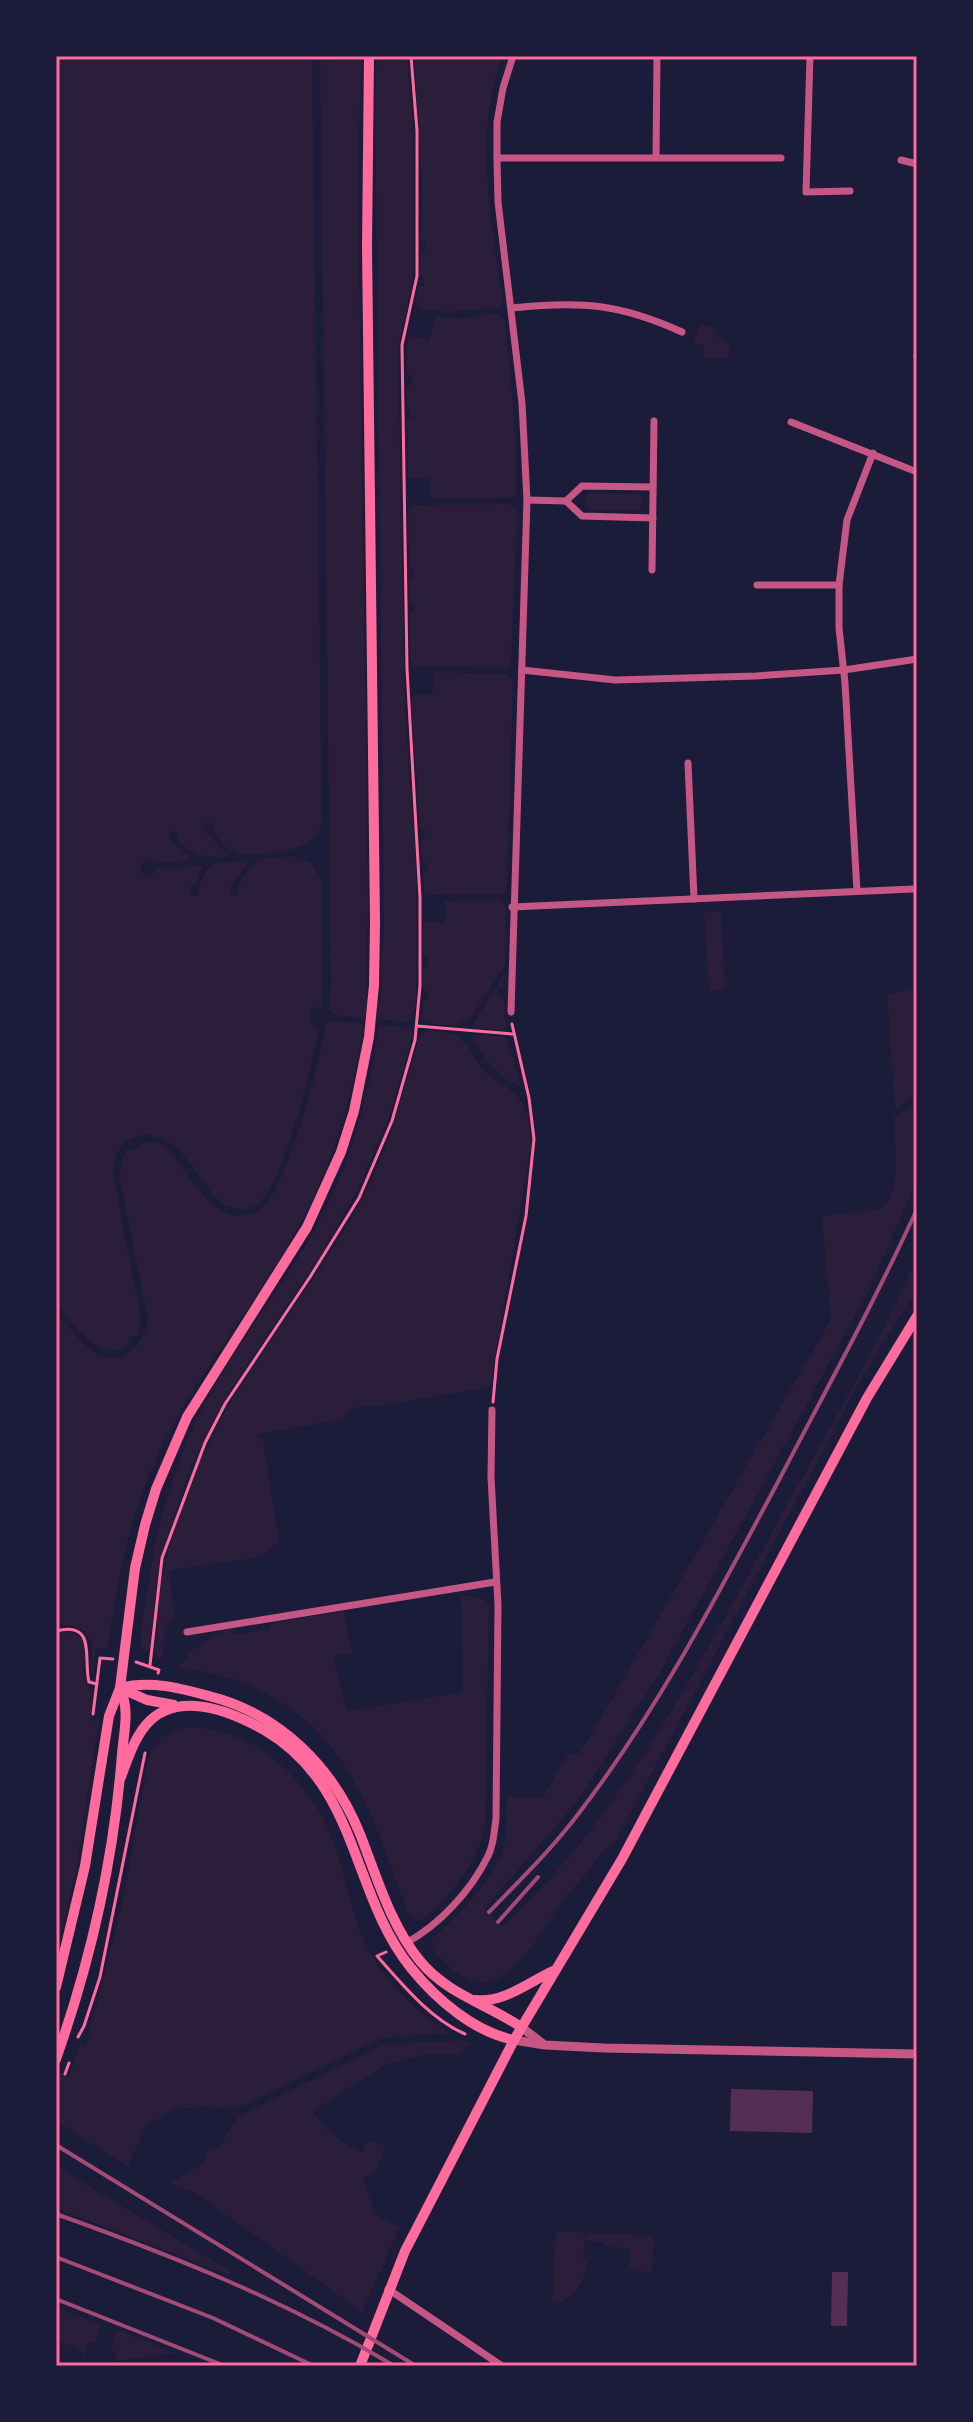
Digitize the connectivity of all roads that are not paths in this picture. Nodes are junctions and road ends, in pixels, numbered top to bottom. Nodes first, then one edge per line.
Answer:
1 (369, 56) edge
2 (513, 56) edge
3 (657, 56) edge
4 (810, 56) edge
5 (656, 157) junction
6 (497, 158) junction
7 (781, 158) dead end
8 (901, 160) dead end
9 (917, 164) edge
10 (850, 191) dead end
11 (512, 308) junction
12 (682, 332) dead end
13 (654, 421) dead end
14 (791, 422) dead end
15 (873, 453) junction
16 (917, 472) edge
17 (653, 487) junction
18 (527, 500) junction
19 (566, 501) junction
20 (653, 518) junction
21 (652, 570) dead end
22 (757, 585) dead end
23 (839, 585) junction
24 (917, 659) edge
25 (522, 670) junction
26 (844, 670) junction
27 (688, 763) dead end
28 (913, 889) dead end
29 (857, 891) junction
30 (694, 899) junction
31 (512, 907) junction
32 (511, 1012) dead end
33 (917, 1316) edge
34 (492, 1410) road end
35 (495, 1582) junction
36 (187, 1632) dead end
37 (120, 1688) junction
38 (177, 1705) junction
39 (121, 1777) junction
40 (402, 1945) junction
41 (555, 1970) junction
42 (56, 1987) edge
43 (466, 1998) junction
44 (521, 2027) junction
45 (514, 2040) junction
46 (545, 2045) junction
47 (917, 2054) edge
48 (56, 2059) edge
49 (387, 2290) junction
50 (360, 2366) edge
51 (502, 2366) edge

1 - 37 main road
2 - 6 street
3 - 5 street
4 - 10 street
5 - 6 street
5 - 7 street
6 - 11 street
8 - 9 street
11 - 12 street
11 - 18 street
13 - 17 street
14 - 15 street
15 - 16 street
15 - 23 street
17 - 19 street
17 - 20 street
18 - 19 street
18 - 25 street
19 - 20 street
20 - 21 street
22 - 23 street
23 - 26 street
24 - 26 street
25 - 26 street
25 - 31 street
26 - 29 street
27 - 30 street
28 - 29 street
29 - 30 street
30 - 31 street
31 - 32 street
33 - 41 main road
34 - 35 street
35 - 36 street
35 - 40 street
37 - 38 main road
37 - 39 main road
37 - 40 main road
37 - 42 main road
38 - 39 main road
38 - 40 main road
39 - 48 main road
40 - 43 main road
40 - 45 main road
41 - 43 main road
41 - 44 main road
43 - 44 main road
44 - 45 main road
44 - 46 street
45 - 46 street
45 - 49 main road
46 - 47 street
49 - 50 main road
49 - 51 street

